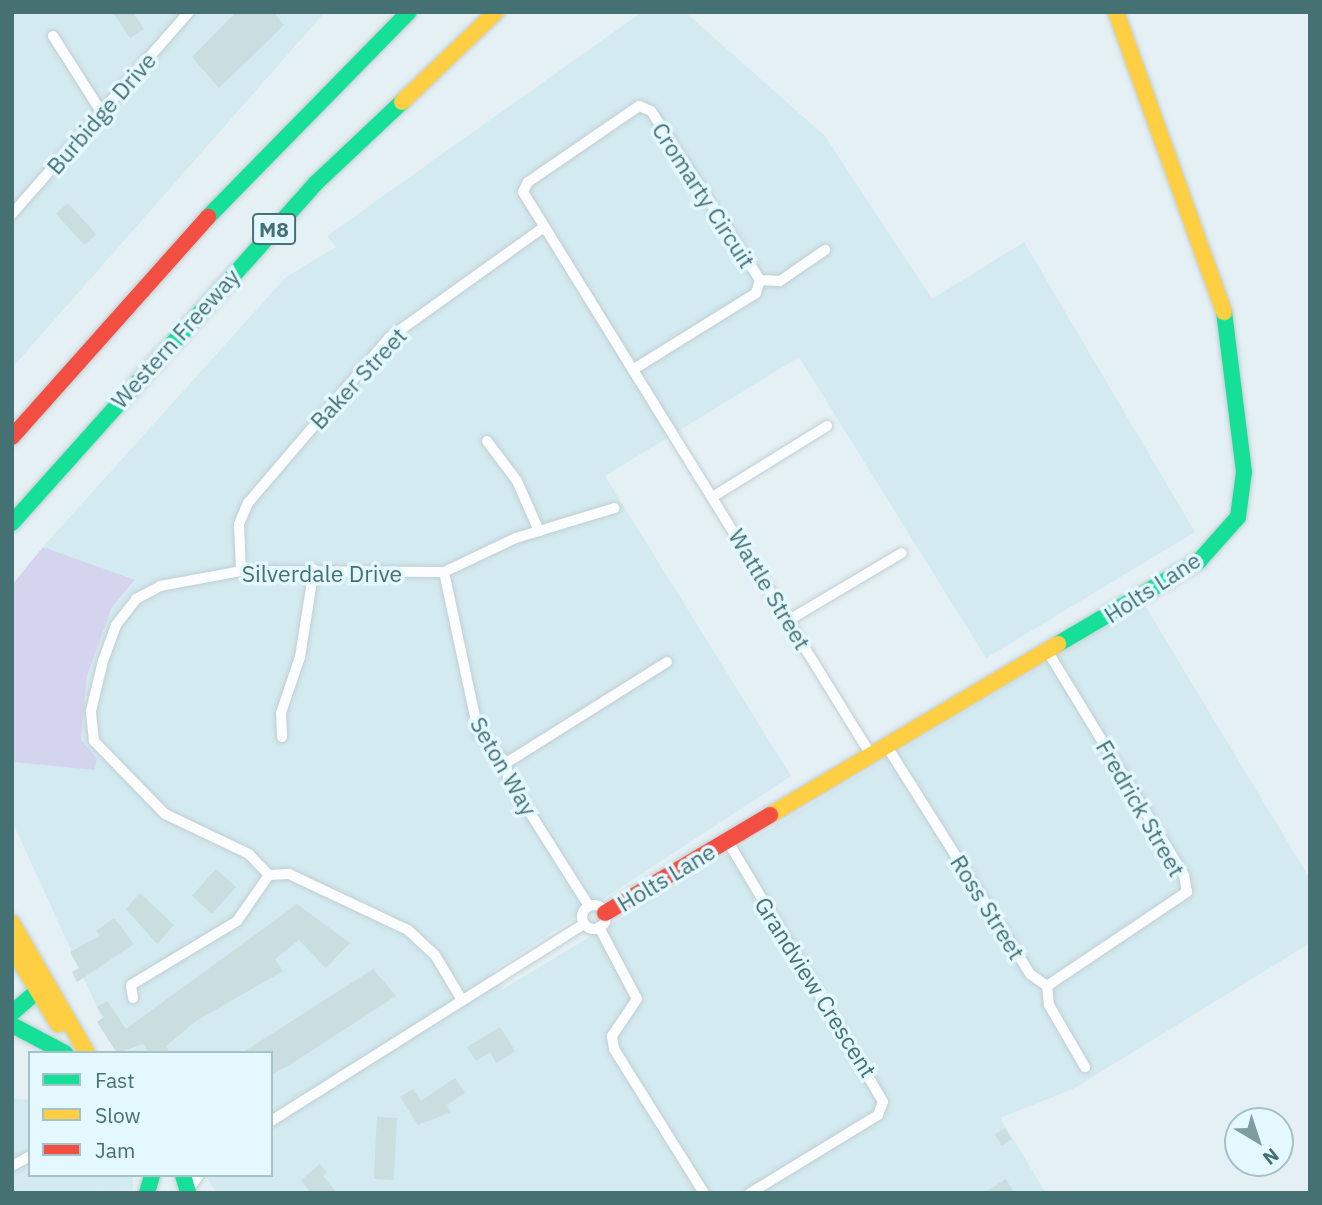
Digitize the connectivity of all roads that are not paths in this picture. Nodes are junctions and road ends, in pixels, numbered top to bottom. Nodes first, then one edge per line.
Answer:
1 (189, 12) edge
2 (409, 12) edge
3 (496, 12) edge
4 (1116, 12) edge
5 (53, 36) dead end
6 (102, 113) junction
7 (12, 214) edge
8 (541, 229) junction
9 (825, 250) dead end
10 (760, 280) junction
11 (634, 369) junction
12 (670, 424) joint
13 (827, 426) dead end
14 (12, 437) edge
15 (487, 441) dead end
16 (714, 496) junction
17 (615, 508) dead end
18 (12, 523) edge
19 (539, 531) junction
20 (902, 553) dead end
21 (314, 569) junction
22 (241, 571) junction
23 (444, 572) junction
24 (789, 620) junction
25 (1048, 652) junction
26 (667, 662) dead end
27 (282, 737) dead end
28 (886, 745) junction
29 (871, 755) junction
30 (506, 762) junction
31 (727, 840) junction
32 (269, 875) junction
33 (589, 906) junction
34 (602, 920) junction
35 (12, 923) edge
36 (584, 924) junction
37 (12, 947) edge
38 (43, 986) junction
39 (1047, 986) junction
40 (132, 998) dead end
41 (462, 1000) junction
42 (12, 1013) edge
43 (12, 1025) edge
44 (61, 1051) edge
45 (75, 1051) edge
46 (87, 1051) edge
47 (1085, 1067) dead end
48 (273, 1120) edge
49 (28, 1157) edge
50 (12, 1166) edge
51 (704, 1193) edge
52 (750, 1193) edge

1 - 6 street, Burbidge Drive
2 - 14 main road, M8
3 - 18 main road, Western Freeway / M8
4 - 25 main road, Holts Lane
5 - 6 street
6 - 7 street, Burbidge Drive
8 - 10 street, Cromarty Circuit
8 - 11 street, Cromarty Circuit
8 - 22 street, Baker Street
9 - 10 street
10 - 11 street, Cromarty Circuit
11 - 12 street, Cromarty Circuit
12 - 16 street, Wattle Street
13 - 16 street
15 - 19 street
16 - 24 street, Wattle Street
17 - 19 street, Silverdale Drive
19 - 23 street, Silverdale Drive
20 - 24 street
21 - 22 street, Silverdale Drive
21 - 23 street, Silverdale Drive
21 - 27 street
22 - 32 street, Silverdale Drive
23 - 30 street, Seton Way
24 - 29 street, Wattle Street
25 - 28 main road, Holts Lane
25 - 39 street, Fredrick Street
26 - 30 street
28 - 29 main road, Holts Lane
28 - 39 street, Ross Street
29 - 31 main road, Holts Lane
30 - 33 street, Seton Way
31 - 34 main road, Holts Lane
31 - 52 street, Grandview Crescent
32 - 40 street
32 - 41 street
33 - 34 street
33 - 36 street
34 - 36 street
34 - 51 street
35 - 38 main road
36 - 41 street
37 - 38 main road
38 - 42 main road
38 - 45 main road
38 - 46 main road
39 - 47 street, Ross Street
41 - 48 street
43 - 44 main road
49 - 50 street

